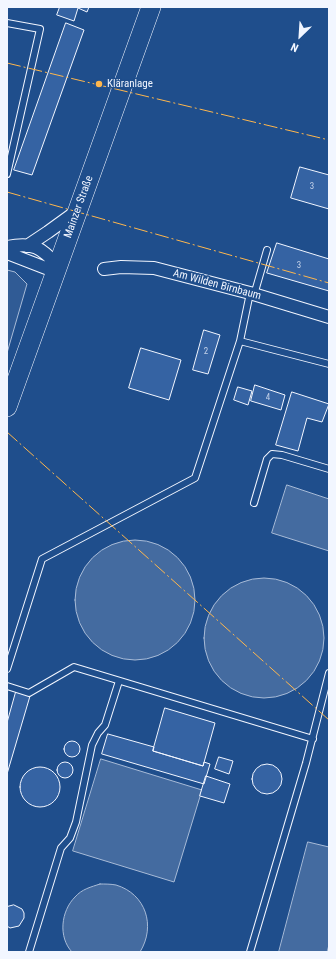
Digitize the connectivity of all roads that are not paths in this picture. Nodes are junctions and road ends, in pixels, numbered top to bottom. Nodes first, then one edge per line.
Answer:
1 (152, 7) edge
2 (7, 23) edge
3 (7, 174) edge
4 (79, 210) junction
5 (27, 246) junction
6 (7, 248) edge
7 (267, 250) dead end
8 (7, 253) edge
9 (57, 269) junction
10 (104, 269) dead end
11 (252, 294) junction
12 (329, 317) edge
13 (240, 341) junction
14 (329, 364) edge
15 (7, 407) edge
16 (329, 469) edge
17 (254, 503) dead end
18 (7, 669) edge
19 (329, 673) edge
20 (119, 680) junction
21 (7, 686) edge
22 (313, 739) junction
23 (29, 952) edge
24 (250, 952) edge

1 - 4 main road, Mainzer Straße
2 - 3 lane
4 - 5 street
4 - 9 main road, Mainzer Straße
5 - 6 street
5 - 9 street
7 - 11 lane
8 - 9 street
9 - 15 main road, Mainzer Straße
10 - 11 street, Am Wilden Birnbaum
11 - 12 street, Am Wilden Birnbaum
11 - 13 lane
13 - 14 lane
13 - 18 lane
16 - 17 lane
19 - 22 lane
20 - 21 lane
20 - 22 lane
20 - 23 lane
22 - 24 lane

